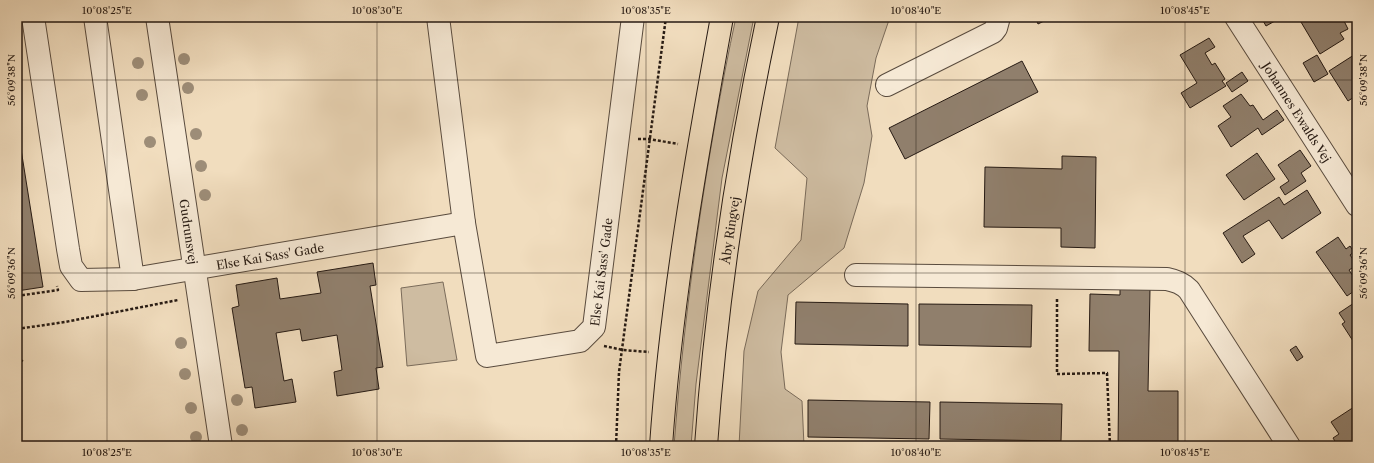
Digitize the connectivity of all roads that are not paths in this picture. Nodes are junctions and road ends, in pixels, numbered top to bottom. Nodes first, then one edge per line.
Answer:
1 (33, 17) edge
2 (95, 17) edge
3 (157, 17) edge
4 (438, 17) edge
5 (633, 17) edge
6 (722, 17) edge
7 (768, 17) edge
8 (999, 17) edge
9 (1233, 19) edge
10 (887, 85) dead end
11 (1356, 202) edge
12 (464, 223) junction
13 (195, 268) junction
14 (856, 275) dead end
15 (134, 279) junction
16 (221, 446) edge
17 (661, 446) edge
18 (706, 446) edge
19 (1289, 446) edge

1 - 15 street, Else Kai Sass' Gade
2 - 15 street
3 - 13 street, Gudrunsvej
4 - 12 street, Else Kai Sass' Gade
5 - 12 street, Else Kai Sass' Gade
6 - 17 main road
7 - 18 main road, Åby Ringvej
8 - 10 street
9 - 11 street, Johannes Ewalds Vej
12 - 13 street, Else Kai Sass' Gade
13 - 15 street, Else Kai Sass' Gade
13 - 16 street, Gudrunsvej
14 - 19 street

